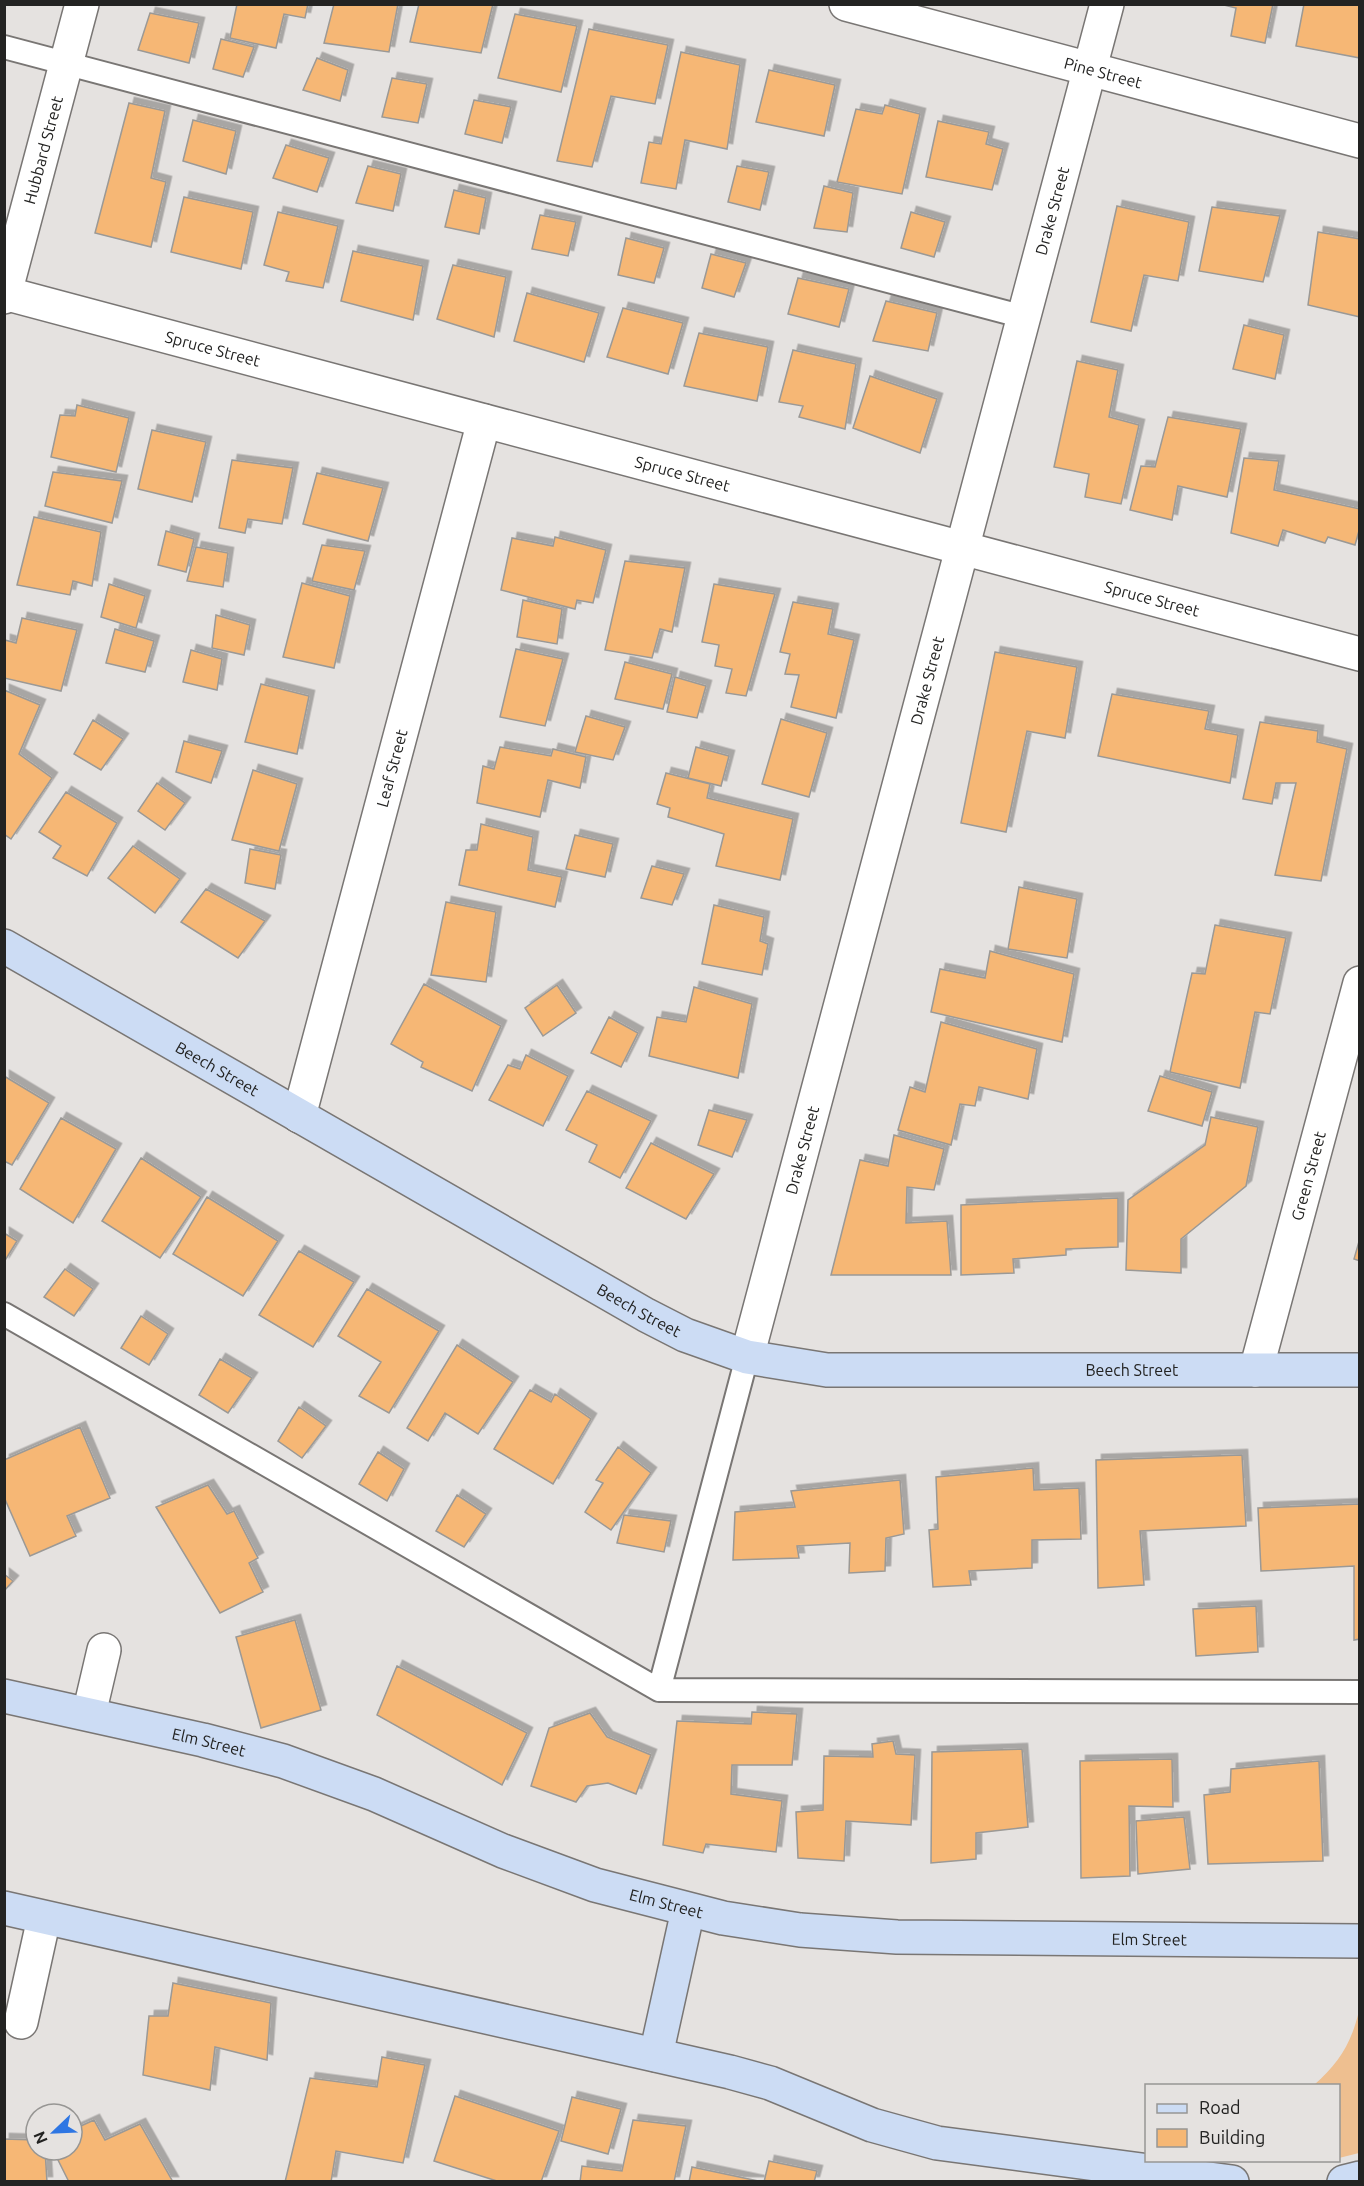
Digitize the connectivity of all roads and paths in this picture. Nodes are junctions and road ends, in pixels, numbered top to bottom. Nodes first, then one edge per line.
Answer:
1 (82, 4) edge
2 (846, 4) edge
3 (1107, 4) edge
4 (4, 47) edge
5 (66, 64) junction
6 (1090, 69) junction
7 (1359, 141) edge
8 (5, 294) edge
9 (1024, 316) junction
10 (484, 421) junction
11 (963, 548) junction
12 (1359, 654) edge
13 (4, 946) edge
14 (1359, 983) edge
15 (299, 1116) junction
16 (4, 1314) edge
17 (747, 1357) junction
18 (1256, 1370) junction
19 (1359, 1370) edge
20 (104, 1650) dead end
21 (659, 1690) junction
22 (1359, 1692) edge
23 (4, 1696) edge
24 (89, 1714) junction
25 (4, 1908) edge
26 (688, 1910) junction
27 (44, 1918) junction
28 (1359, 1941) edge
29 (21, 2022) dead end
30 (656, 2055) junction
31 (1359, 2178) edge
32 (1232, 2181) edge
33 (1344, 2181) edge

1 - 5 street, Hubbard Street
2 - 6 street, Pine Street
3 - 6 street, Drake Street
4 - 5 lane
5 - 8 street, Hubbard Street
5 - 9 lane
6 - 7 street, Pine Street
6 - 9 street, Drake Street
8 - 10 street, Spruce Street
9 - 11 street, Drake Street
10 - 11 street, Spruce Street
10 - 15 street, Leaf Street
11 - 12 street, Spruce Street
11 - 17 street, Drake Street
13 - 15 street, Beech Street
14 - 18 street, Green Street
15 - 17 street, Beech Street
16 - 21 lane
17 - 18 street, Beech Street
17 - 21 lane
18 - 19 street, Beech Street
20 - 24 street
21 - 22 lane
23 - 24 street, Elm Street
24 - 26 street, Elm Street
25 - 27 street
26 - 28 street, Elm Street
26 - 30 street
27 - 29 street
27 - 30 street
30 - 32 street
31 - 33 street

